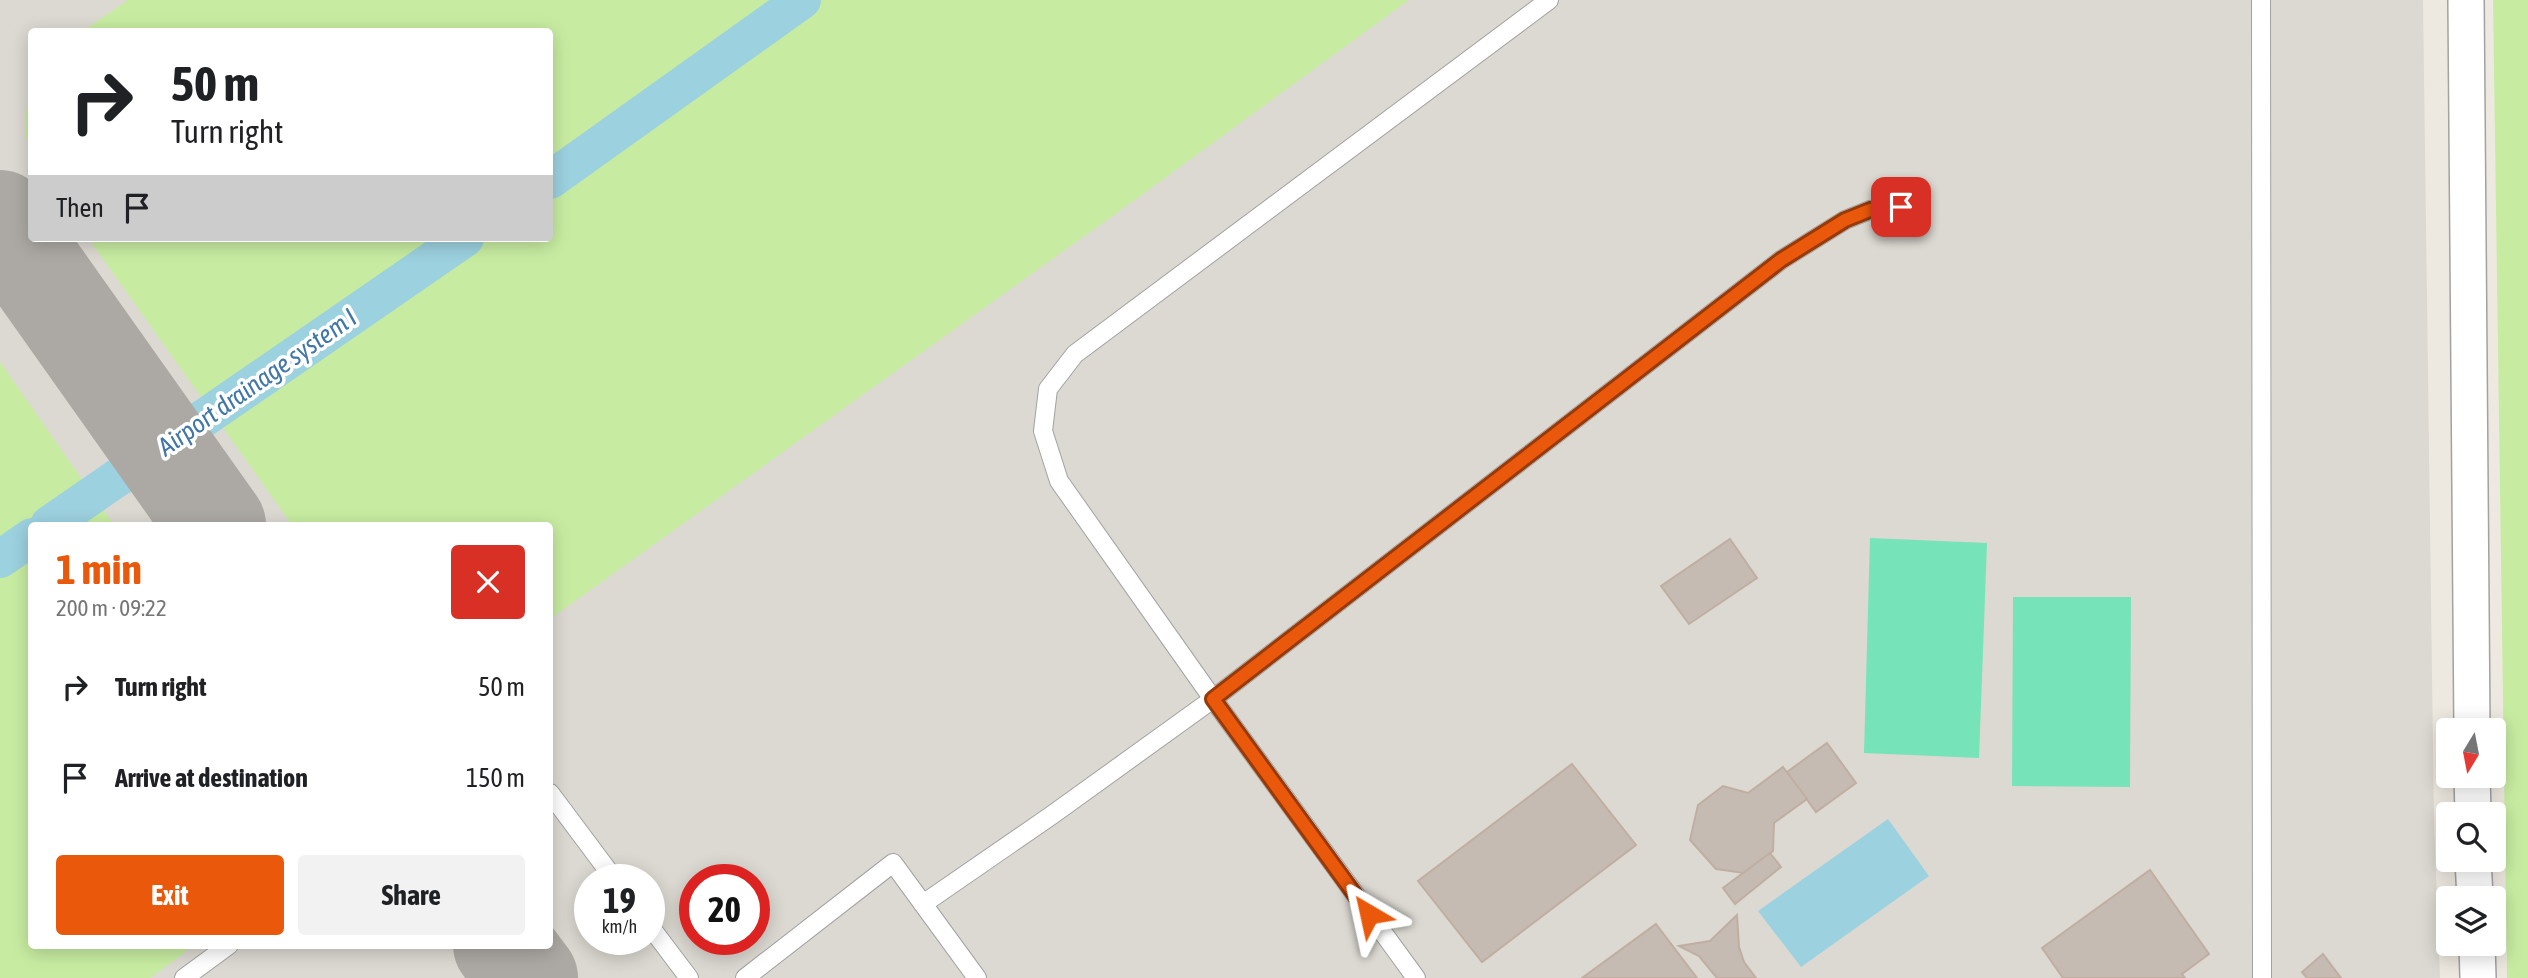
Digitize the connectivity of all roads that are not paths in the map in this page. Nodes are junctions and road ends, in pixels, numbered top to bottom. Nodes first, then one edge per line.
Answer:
1 (1549, 0) edge
2 (2261, 0) edge
3 (2466, 0) edge
4 (1901, 207) dead end
5 (1213, 699) junction
6 (2472, 718) edge
7 (553, 797) edge
8 (603, 864) edge
9 (923, 904) junction
10 (665, 946) edge
11 (224, 949) edge
12 (2477, 956) edge
13 (184, 978) edge
14 (689, 978) edge
15 (745, 978) edge
16 (977, 978) edge
17 (1416, 978) edge
18 (2262, 978) edge
19 (2478, 978) edge

1 - 5 lane
2 - 18 lane
3 - 6 street
4 - 5 lane
5 - 9 lane
5 - 17 lane
7 - 8 lane
9 - 15 lane
9 - 16 lane
10 - 14 lane
11 - 13 lane
12 - 19 street

